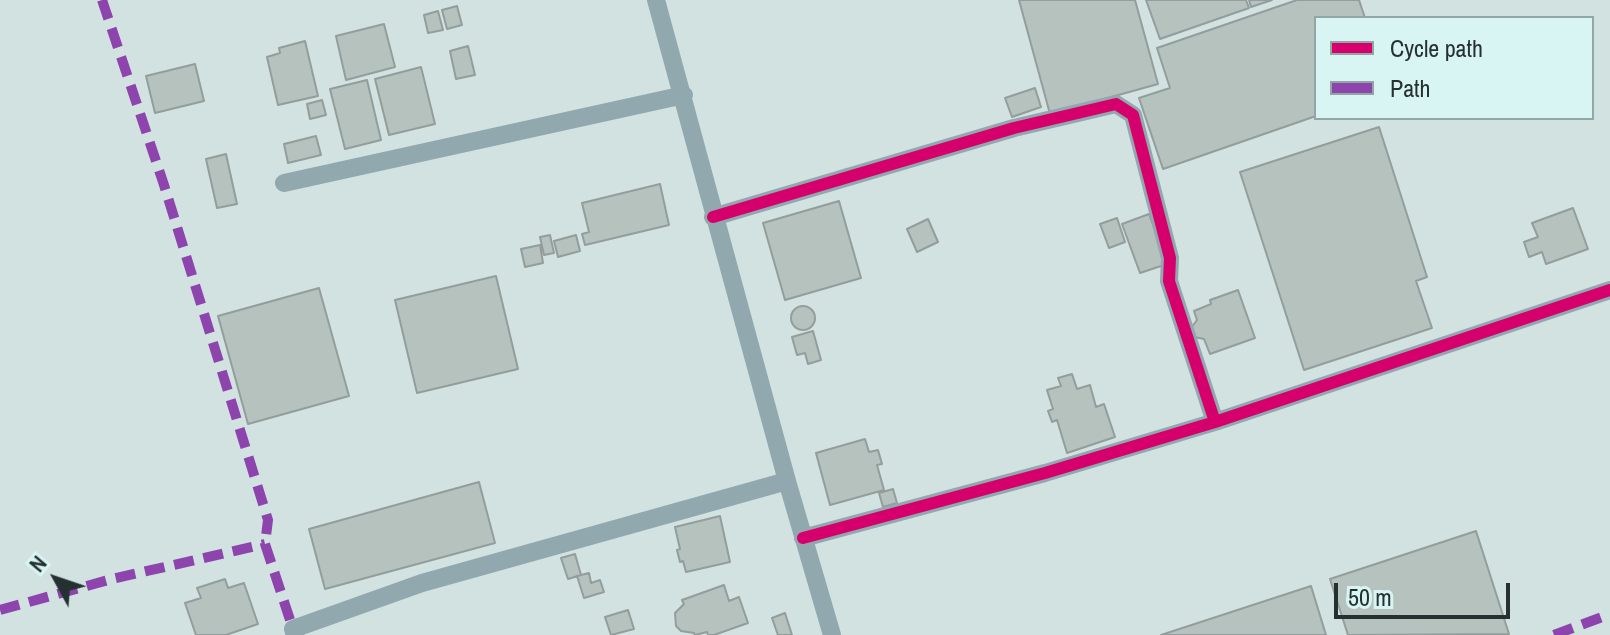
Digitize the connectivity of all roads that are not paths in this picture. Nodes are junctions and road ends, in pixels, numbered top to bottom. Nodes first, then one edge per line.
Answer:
1 (656, 0) edge
2 (684, 95) junction
3 (284, 183) dead end
4 (713, 217) junction
5 (1610, 290) edge
6 (1215, 422) junction
7 (787, 481) junction
8 (803, 538) junction
9 (295, 635) edge
10 (832, 635) edge

1 - 2 street
2 - 3 street
2 - 4 street
4 - 6 street
4 - 7 street
5 - 6 street
6 - 8 street
7 - 8 street
7 - 9 street
8 - 10 street

